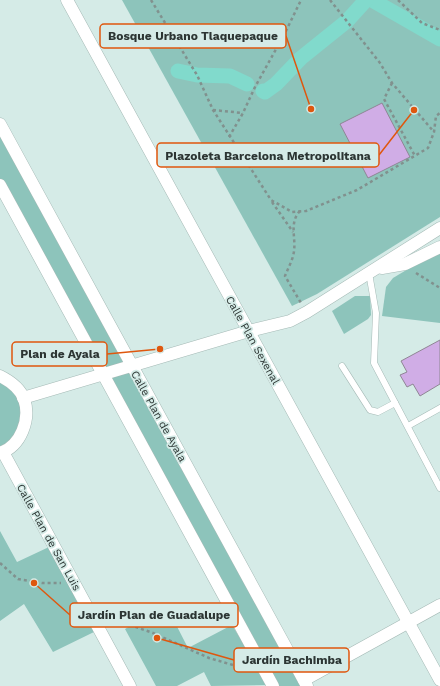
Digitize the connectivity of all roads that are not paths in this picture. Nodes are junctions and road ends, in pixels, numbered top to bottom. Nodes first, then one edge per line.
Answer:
1 (67, 0) edge
2 (0, 124) edge
3 (0, 185) edge
4 (440, 228) edge
5 (440, 247) edge
6 (373, 271) junction
7 (249, 331) junction
8 (132, 366) junction
9 (342, 366) dead end
10 (103, 374) junction
11 (0, 376) edge
12 (23, 398) junction
13 (395, 403) junction
14 (440, 408) edge
15 (408, 426) junction
16 (2, 453) edge
17 (440, 488) edge
18 (440, 605) edge
19 (408, 623) junction
20 (440, 680) edge
21 (305, 683) edge
22 (130, 686) edge
23 (273, 686) edge

1 - 7 street, Calle Plan Sexenal
2 - 8 street, Calle Plan de Ayala
3 - 10 street
4 - 6 street
5 - 6 street
6 - 7 street
6 - 13 lane
7 - 8 street
7 - 19 street, Calle Plan Sexenal
8 - 10 street
8 - 21 street, Calle Plan de Ayala
9 - 13 lane
10 - 12 street
10 - 23 street
11 - 12 street
12 - 16 street
13 - 15 lane
14 - 15 lane
15 - 17 lane
16 - 22 street, Calle Plan de San Luis
18 - 19 street
19 - 20 street, Calle Plan Sexenal
19 - 21 street

